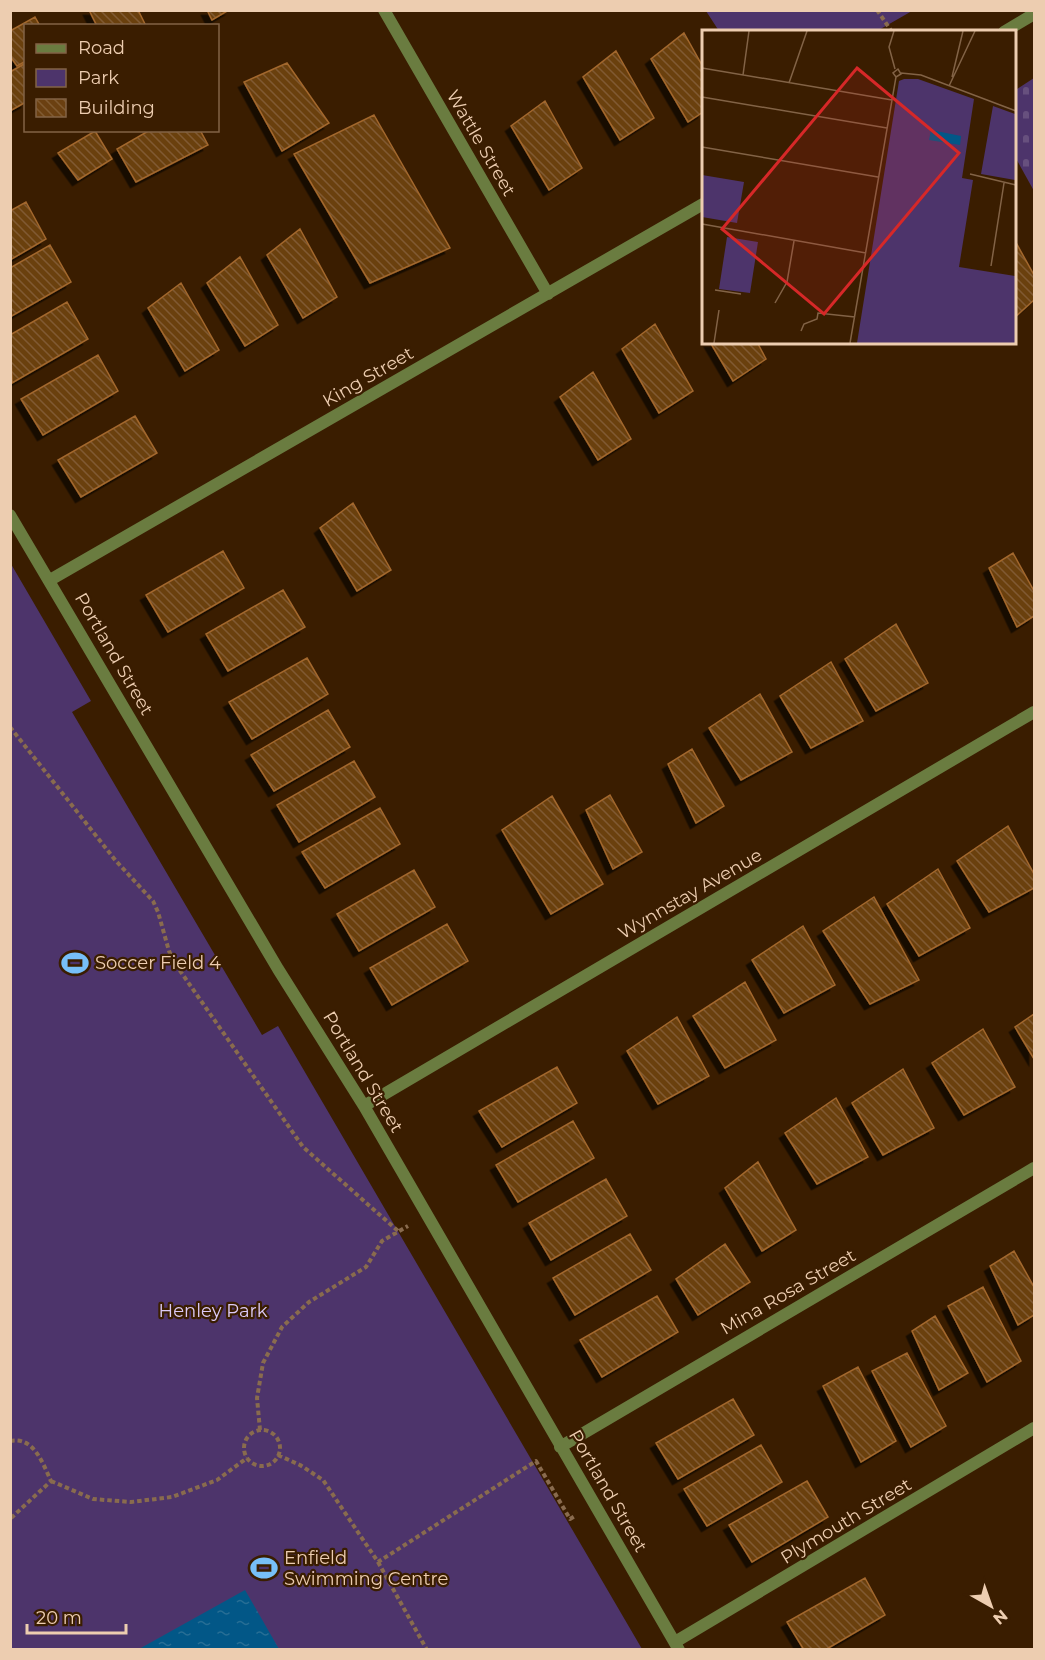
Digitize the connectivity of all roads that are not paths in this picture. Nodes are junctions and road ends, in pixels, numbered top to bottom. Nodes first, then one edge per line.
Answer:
1 (384, 10) edge
2 (1035, 14) edge
3 (1007, 30) edge
4 (702, 205) edge
5 (548, 294) junction
6 (10, 515) edge
7 (50, 580) junction
8 (1035, 712) edge
9 (364, 1106) junction
10 (1035, 1167) edge
11 (1035, 1428) edge
12 (560, 1447) junction
13 (677, 1646) edge

1 - 5 street, Wattle Street
2 - 3 street
4 - 5 street, King Street
5 - 7 street, King Street
6 - 7 street, Portland Street
7 - 9 street, Portland Street
8 - 9 street, Wynnstay Avenue
9 - 12 street, Portland Street
10 - 12 street, Mina Rosa Street
11 - 13 street, Plymouth Street
12 - 13 street, Portland Street

